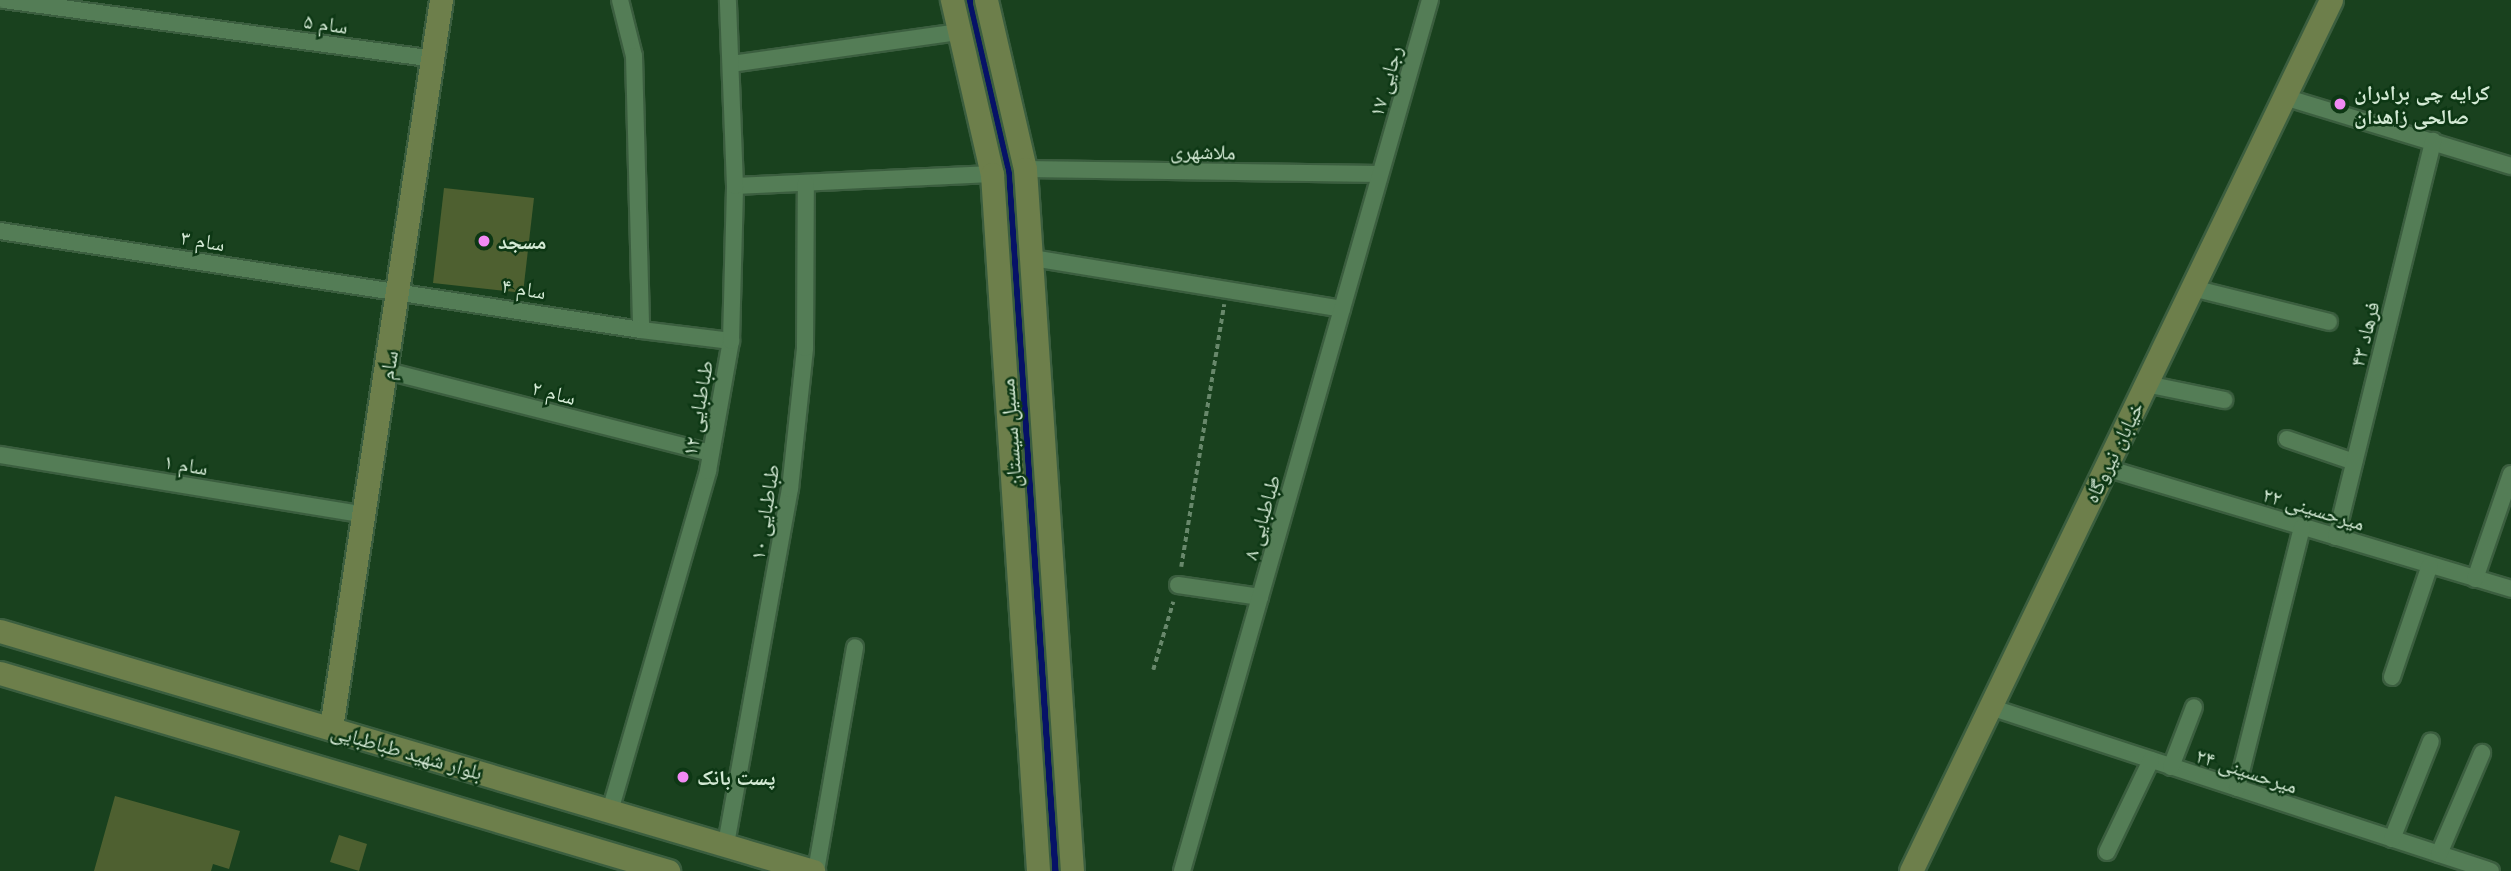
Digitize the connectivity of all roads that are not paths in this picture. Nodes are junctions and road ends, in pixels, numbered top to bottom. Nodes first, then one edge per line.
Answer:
1 (4, 0) edge
2 (441, 0) edge
3 (620, 0) edge
4 (728, 0) edge
5 (951, 0) edge
6 (986, 0) edge
7 (1430, 0) edge
8 (2331, 0) edge
9 (959, 32) junction
10 (433, 59) junction
11 (731, 64) junction
12 (2284, 97) junction
13 (2433, 141) junction
14 (2511, 166) edge
15 (1026, 169) junction
16 (992, 174) junction
17 (1380, 174) junction
18 (806, 183) junction
19 (735, 186) junction
20 (0, 231) edge
21 (1032, 258) junction
22 (2192, 288) junction
23 (400, 291) junction
24 (1342, 309) junction
25 (2329, 322) dead end
26 (641, 330) junction
27 (731, 341) junction
28 (387, 371) junction
29 (2146, 384) junction
30 (2224, 400) dead end
31 (2287, 439) dead end
32 (711, 453) junction
33 (0, 455) edge
34 (2354, 462) junction
35 (2106, 468) junction
36 (2511, 474) edge
37 (365, 515) junction
38 (2302, 527) junction
39 (2336, 537) junction
40 (2430, 565) junction
41 (2475, 579) junction
42 (1178, 585) road end
43 (2511, 589) edge
44 (1260, 597) junction
45 (0, 631) edge
46 (855, 647) dead end
47 (0, 673) edge
48 (2392, 677) dead end
49 (1990, 707) junction
50 (2194, 707) dead end
51 (331, 728) junction
52 (2431, 741) dead end
53 (2482, 753) dead end
54 (2151, 760) junction
55 (2171, 767) junction
56 (2237, 788) junction
57 (610, 811) junction
58 (2392, 839) junction
59 (726, 844) junction
60 (2107, 852) dead end
61 (2439, 855) junction
62 (596, 860) edge
63 (668, 871) edge
64 (815, 871) edge
65 (1038, 871) edge
66 (1072, 871) edge
67 (1182, 871) edge
68 (1911, 871) edge
69 (2491, 871) edge

1 - 10 street, سام ۵
2 - 10 street, سام
3 - 26 street
4 - 11 street, طباطبایی ۱۲
5 - 9 street, مسیل سیستان
6 - 15 street, مسیل سیستان
7 - 17 street, رجایی ۱۷
8 - 12 street, خیابان نیروگاه
9 - 11 street
9 - 16 street, مسیل سیستان
10 - 23 street, سام
11 - 19 street, طباطبایی ۱۲
12 - 13 street
12 - 22 street, خیابان نیروگاه
13 - 14 street
13 - 34 street, فرهاد ۴۳
15 - 17 street, ملاشهری
15 - 21 street, مسیل سیستان
16 - 18 street
16 - 65 street, مسیل سیستان
17 - 24 street, طباطبایی ۸
18 - 19 street
18 - 59 street, طباطبایی ۱۰
19 - 27 street, طباطبایی ۱۲
20 - 23 street, سام ۳
21 - 24 street
21 - 66 street, مسیل سیستان
22 - 25 street
22 - 29 street, خیابان نیروگاه
23 - 26 street, سام ۴
23 - 28 street, سام
24 - 44 street, طباطبایی ۸
26 - 27 street, سام ۴
27 - 32 street, طباطبایی ۱۲
28 - 32 street, سام ۲
28 - 37 street, سام
29 - 30 street
29 - 35 street, خیابان نیروگاه
31 - 34 street
32 - 57 street, طباطبایی ۱۲
33 - 37 street, سام ۱
34 - 39 street, فرهاد ۴۳
35 - 38 street, میرحسینی ۲۲
35 - 49 street, خیابان نیروگاه
36 - 41 street
37 - 51 street, سام
38 - 39 street, میرحسینی ۲۲
38 - 56 street
39 - 40 street, میرحسینی ۲۲
40 - 41 street, میرحسینی ۲۲
40 - 48 street
41 - 43 street, میرحسینی ۲۲
42 - 44 street
44 - 67 street, طباطبایی ۸
45 - 51 street, بلوار شهید طباطبایی
46 - 64 street
47 - 62 street, بلوار شهید طباطبایی
49 - 54 street, میرحسینی ۲۴
49 - 68 street, خیابان نیروگاه
50 - 55 street
51 - 57 street, بلوار شهید طباطبایی
52 - 58 street
53 - 61 street
54 - 55 street, میرحسینی ۲۴
54 - 60 street
55 - 56 street, میرحسینی ۲۴
56 - 58 street, میرحسینی ۲۴
57 - 59 street, بلوار شهید طباطبایی
58 - 61 street, میرحسینی ۲۴
59 - 64 street, بلوار شهید طباطبایی
61 - 69 street, میرحسینی ۲۴
62 - 63 street, بلوار شهید طباطبایی

